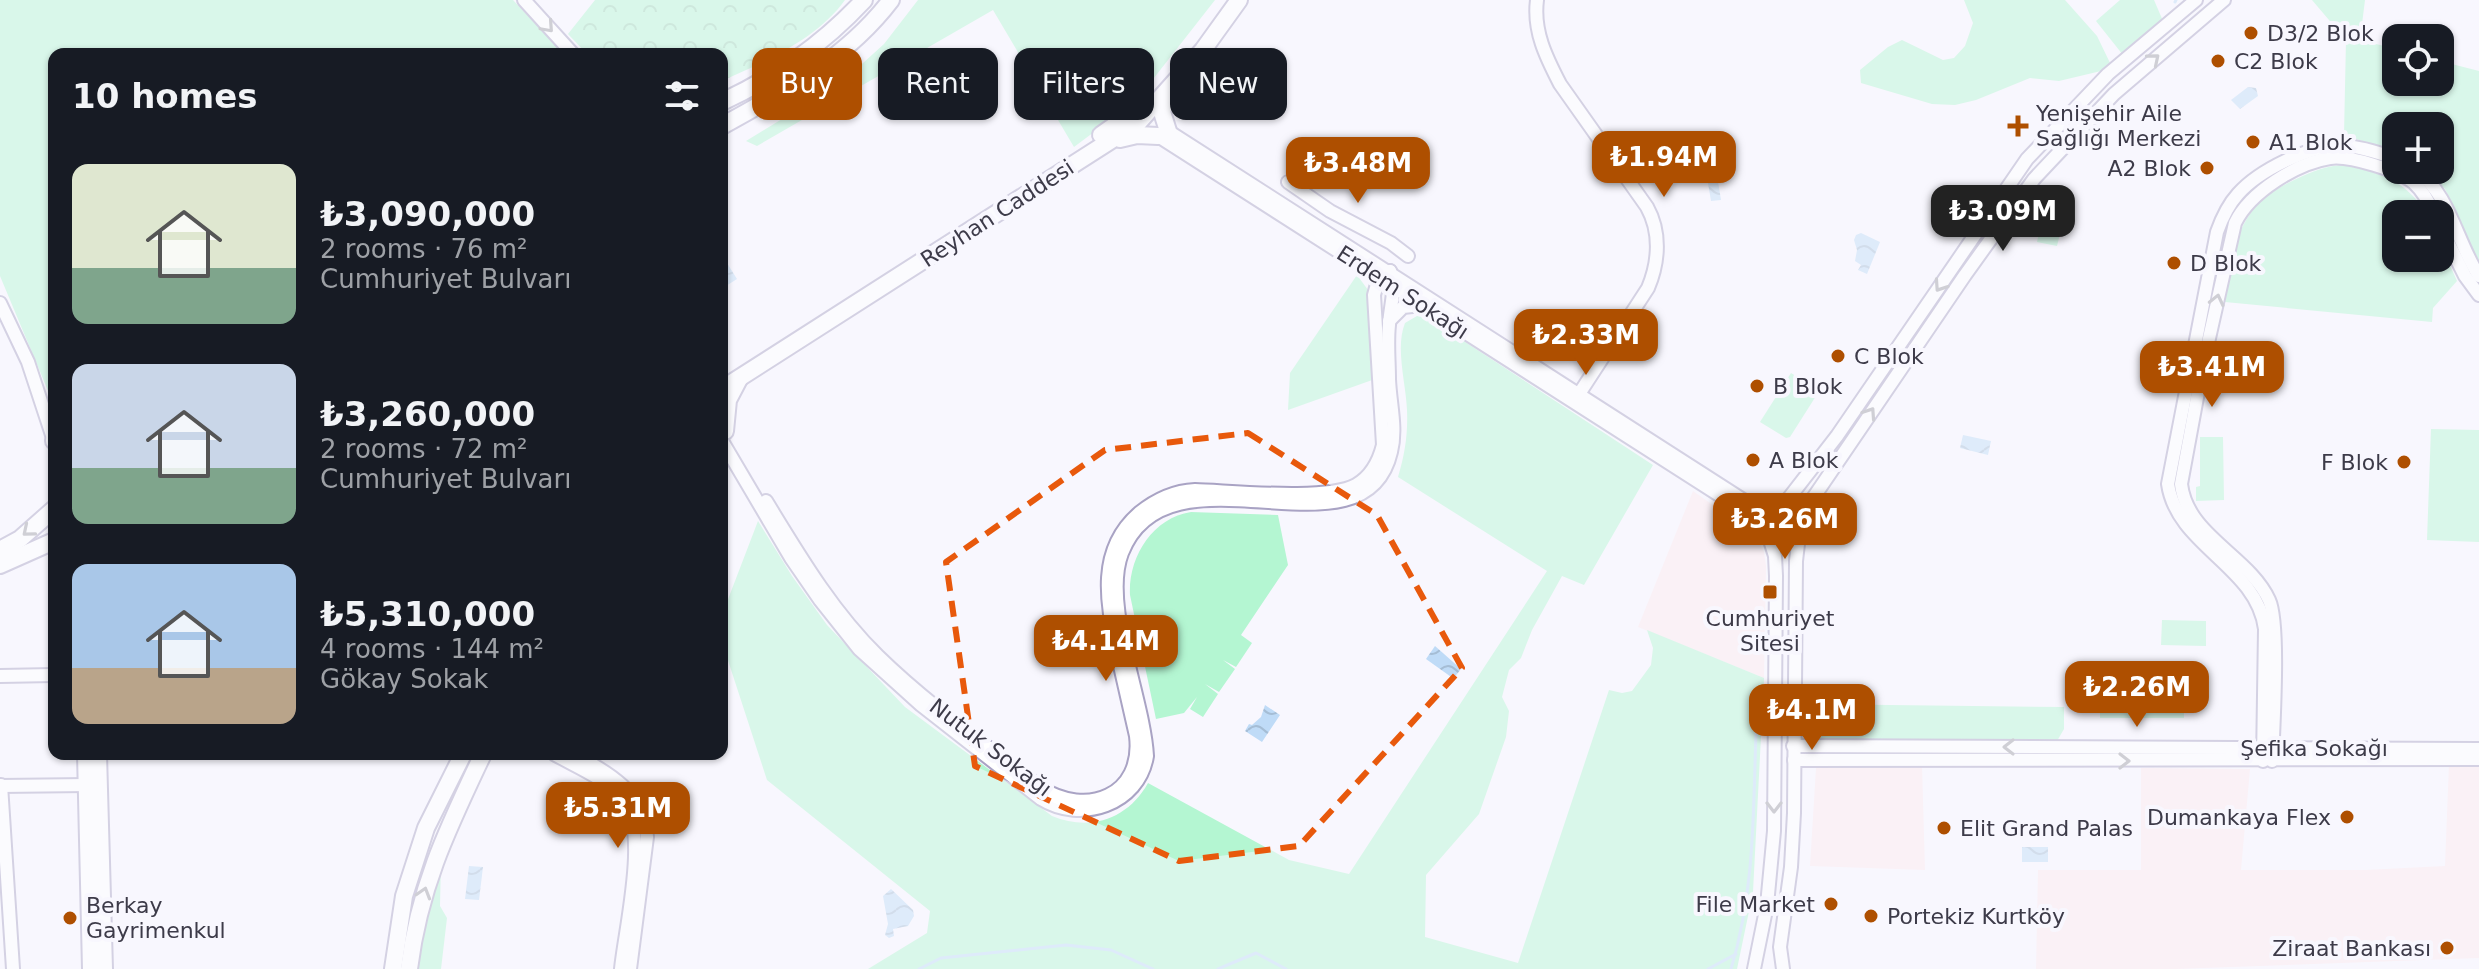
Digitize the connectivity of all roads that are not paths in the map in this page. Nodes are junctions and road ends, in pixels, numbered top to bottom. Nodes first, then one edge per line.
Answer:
1 (524, 0) edge
2 (864, 0) edge
3 (891, 0) edge
4 (1227, 0) edge
5 (1239, 0) edge
6 (1537, 0) edge
7 (2196, 0) edge
8 (2224, 0) edge
9 (568, 48) edge
10 (2108, 74) junction
11 (2120, 88) junction
12 (1168, 91) junction
13 (1154, 97) edge
14 (728, 99) edge
15 (1154, 104) edge
16 (1134, 120) edge
17 (1135, 120) edge
18 (1143, 120) edge
19 (728, 123) edge
20 (1163, 134) junction
21 (1107, 143) junction
22 (2382, 155) edge
23 (1288, 182) dead end
24 (2431, 184) edge
25 (2426, 200) edge
26 (1391, 243) junction
27 (2454, 254) edge
28 (1408, 256) dead end
29 (1378, 264) junction
30 (1384, 274) junction
31 (2479, 276) edge
32 (1394, 287) junction
33 (2479, 295) edge
34 (0, 303) edge
35 (1422, 305) junction
36 (1389, 321) junction
37 (1915, 322) junction
38 (1928, 327) junction
39 (6, 331) edge
40 (2197, 364) junction
41 (728, 374) edge
42 (739, 378) junction
43 (728, 385) edge
44 (1579, 394) junction
45 (728, 400) edge
46 (48, 423) edge
47 (1837, 436) junction
48 (728, 441) edge
49 (728, 442) edge
50 (1849, 444) junction
51 (1779, 509) junction
52 (48, 514) edge
53 (1801, 531) junction
54 (1768, 532) junction
55 (48, 544) edge
56 (0, 550) edge
57 (0, 565) edge
58 (48, 675) edge
59 (0, 676) edge
60 (2479, 749) edge
61 (2450, 753) junction
62 (1794, 754) junction
63 (2268, 754) junction
64 (1774, 757) junction
65 (2479, 759) edge
66 (86, 760) edge
67 (98, 760) edge
68 (460, 760) edge
69 (480, 760) edge
70 (564, 760) edge
71 (583, 760) edge
72 (88, 785) junction
73 (0, 786) edge
74 (629, 944) junction
75 (13, 969) edge
76 (91, 969) edge
77 (104, 969) edge
78 (393, 969) edge
79 (409, 969) edge
80 (621, 969) edge
81 (630, 969) edge
82 (1754, 969) edge
83 (1783, 969) edge

1 -> 9 street
2 - 14 main road
3 - 19 main road
4 - 13 main road, Reyhan Caddesi
5 - 12 main road, Reyhan Caddesi
6 - 44 street
7 - 10 street
11 -> 8 street
10 - 11 street
10 -> 37 street
11 - 38 street
12 - 15 main road, Reyhan Caddesi
12 - 20 main road
16 - 41 main road
17 - 21 main road, Reyhan Caddesi
18 - 20 main road
20 - 21 main road
20 - 29 street, Erdem Sokağı
20 - 30 street, Erdem Sokağı
21 - 42 main road, Reyhan Caddesi
22 - 40 street
23 - 26 street
24 - 31 street
40 -> 25 street
26 - 28 street
26 - 29 street
27 - 33 street
29 - 30 street, Erdem Sokağı
30 - 32 street, Nutuk Sokağı
30 - 44 street, Erdem Sokağı
30 - 48 street, Nutuk Sokağı
32 - 35 street, Erdem Sokağı
32 - 36 street, Nutuk Sokağı
34 - 39 street
35 - 36 street
35 - 54 street, Erdem Sokağı
36 - 49 street, Nutuk Sokağı
37 - 38 street
37 - 47 street
50 -> 38 street
39 - 46 street
40 - 63 street
42 - 43 main road, Reyhan Caddesi
42 - 45 main road
44 - 51 street, Erdem Sokağı
47 - 50 street
47 - 51 street
50 - 53 street
51 - 53 street
51 - 54 street
52 -> 56 main road
53 - 54 street
53 - 62 street
54 - 64 street
55 - 57 main road
58 - 59 street
60 - 61 street, Şefika Sokağı
61 - 63 street, Şefika Sokağı
61 - 65 street, Şefika Sokağı
62 - 63 street, Şefika Sokağı
62 - 64 street, Şefika Sokağı
62 - 83 street
64 -> 82 street
66 - 72 main road
67 - 77 main road
68 - 78 main road
79 -> 69 main road
70 - 74 street
71 - 74 street
72 - 73 street
72 - 76 main road
73 - 75 street
74 - 80 street
74 - 81 street

